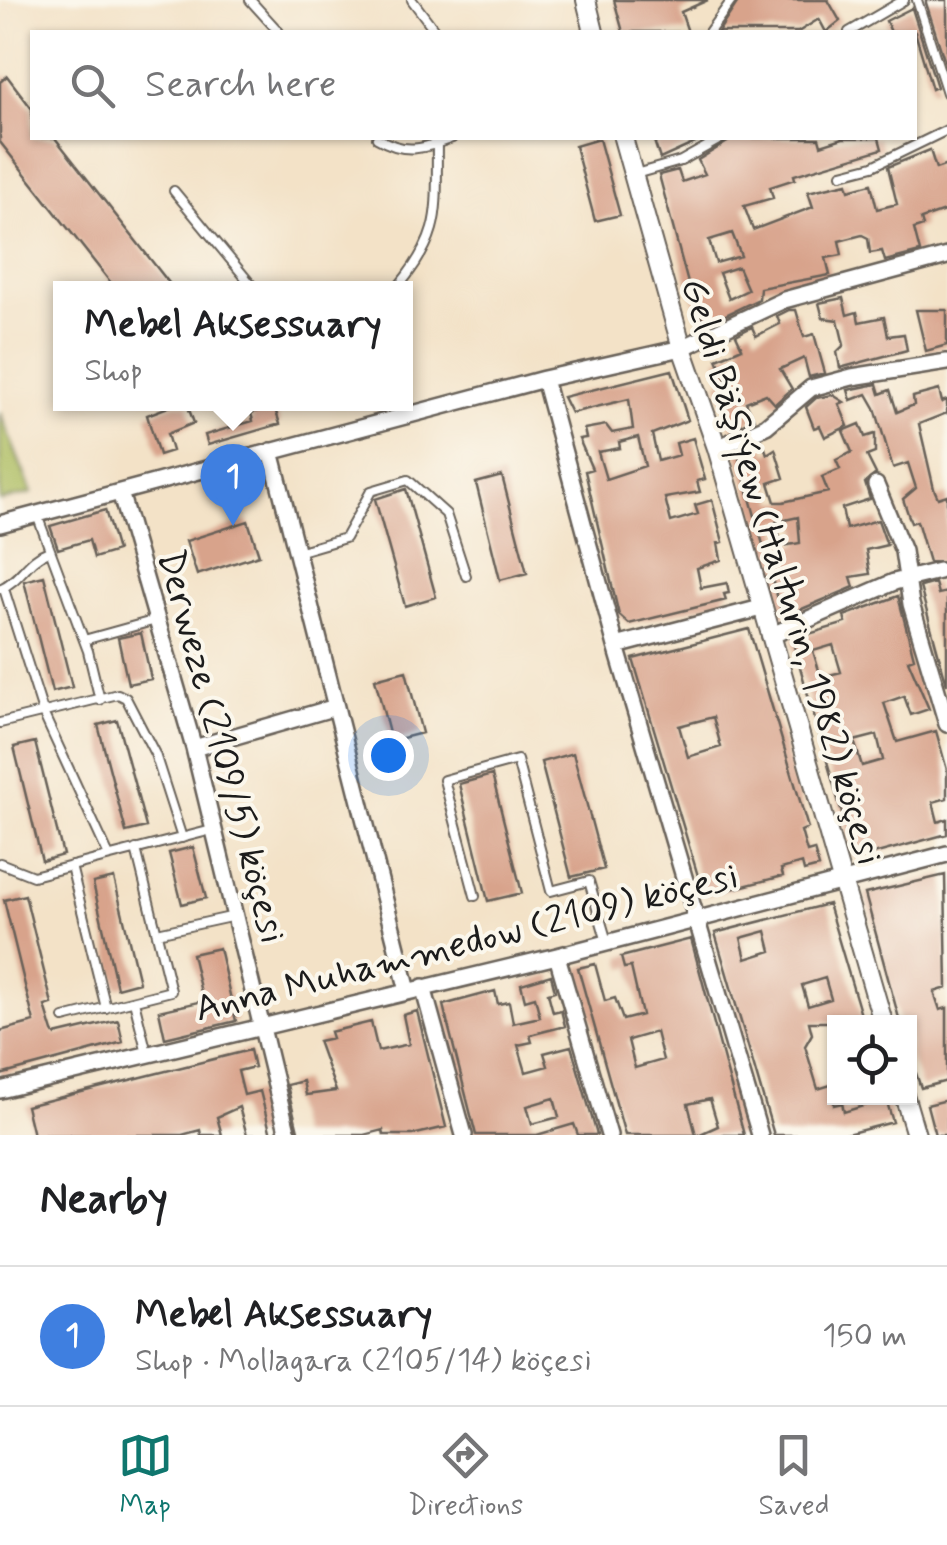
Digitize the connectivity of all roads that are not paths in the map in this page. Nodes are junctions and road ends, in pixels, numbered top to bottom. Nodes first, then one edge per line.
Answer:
1 (250, 0) edge
2 (412, 0) edge
3 (586, 0) edge
4 (732, 0) edge
5 (904, 0) edge
6 (917, 0) edge
7 (277, 30) edge
8 (434, 30) edge
9 (594, 30) edge
10 (710, 30) edge
11 (852, 30) edge
12 (947, 93) edge
13 (947, 130) edge
14 (381, 140) edge
15 (446, 140) edge
16 (623, 140) edge
17 (718, 140) edge
18 (437, 143) junction
19 (842, 174) dead end
20 (632, 176) junction
21 (174, 192) dead end
22 (947, 256) edge
23 (248, 281) edge
24 (402, 281) edge
25 (682, 348) junction
26 (947, 362) edge
27 (544, 379) junction
28 (718, 448) junction
29 (271, 452) junction
30 (876, 485) dead end
31 (120, 492) junction
32 (37, 515) junction
33 (0, 524) edge
34 (49, 551) junction
35 (297, 552) junction
36 (939, 571) dead end
37 (466, 576) dead end
38 (906, 578) junction
39 (2, 589) edge
40 (762, 608) junction
41 (156, 620) junction
42 (770, 636) junction
43 (84, 640) junction
44 (616, 646) junction
45 (100, 700) junction
46 (336, 707) junction
47 (44, 715) junction
48 (0, 724) edge
49 (947, 724) edge
50 (194, 748) junction
51 (214, 830) junction
52 (182, 838) junction
53 (136, 850) junction
54 (947, 854) edge
55 (110, 856) junction
56 (0, 863) edge
57 (71, 866) junction
58 (841, 879) junction
59 (475, 896) dead end
60 (236, 916) junction
61 (696, 918) junction
62 (157, 933) junction
63 (607, 942) junction
64 (557, 956) junction
65 (415, 989) junction
66 (134, 1000) junction
67 (106, 1008) junction
68 (881, 1015) edge
69 (64, 1018) dead end
70 (264, 1026) junction
71 (147, 1054) junction
72 (0, 1090) edge
73 (907, 1105) edge
74 (288, 1135) edge
75 (464, 1135) edge
76 (609, 1135) edge
77 (760, 1135) edge
78 (916, 1135) edge

1 - 7 lane
2 - 8 lane
3 - 9 street
4 - 10 lane
5 - 11 lane
6 - 12 lane
13 - 19 lane
14 - 18 lane
15 - 18 lane
16 - 20 street, Geldi Bäşiýew (Halturin, 1982) köçesi
17 - 20 lane
18 - 24 lane
20 - 25 street, Geldi Bäşiýew (Halturin, 1982) köçesi
21 - 23 lane
22 - 25 street
25 - 27 street
25 - 28 street, Geldi Bäşiýew (Halturin, 1982) köçesi
26 - 28 street
27 - 29 street
27 - 44 street
28 - 40 street, Geldi Bäşiýew (Halturin, 1982) köçesi
29 - 31 street
29 - 35 street
30 - 38 street
31 - 32 street
31 - 41 street, Derweze (2109/5) köçesi
32 - 33 street
32 - 34 lane
34 - 39 lane
34 - 43 lane
35 - 37 lane
35 - 46 street
36 - 38 street
38 - 42 street
38 - 49 street
39 - 47 lane
40 - 42 street, Geldi Bäşiýew (Halturin, 1982) köçesi
40 - 44 street
41 - 43 lane
41 - 50 street, Derweze (2109/5) köçesi
42 - 58 street, Geldi Bäşiýew (Halturin, 1982) köçesi
43 - 45 lane
44 - 61 street
45 - 47 lane
45 - 52 lane
46 - 50 street
46 - 65 street
47 - 48 lane
47 - 55 lane
50 - 51 street, Derweze (2109/5) köçesi
51 - 52 lane
51 - 60 street, Derweze (2109/5) köçesi
52 - 53 lane
53 - 55 lane
53 - 62 lane
54 - 58 street, Anna Muhammedow (2109) köçesi
55 - 57 lane
56 - 57 lane
57 - 67 lane
58 - 61 street, Anna Muhammedow (2109) köçesi
58 - 68 street, Geldi Bäşiýew (Halturin, 1982) köçesi
59 - 63 lane
60 - 62 lane
60 - 70 street, Derweze (2109/5) köçesi
61 - 63 street, Anna Muhammedow (2109) köçesi
61 - 77 street
62 - 66 lane
63 - 64 street, Anna Muhammedow (2109) köçesi
64 - 65 street, Anna Muhammedow (2109) köçesi
64 - 76 street
65 - 70 street, Anna Muhammedow (2109) köçesi
65 - 75 street
66 - 67 lane
66 - 71 lane
67 - 69 lane
70 - 71 street, Anna Muhammedow (2109) köçesi
70 - 74 street, Derweze (2109/5) köçesi
71 - 72 street, Anna Muhammedow (2109) köçesi
73 - 78 street

